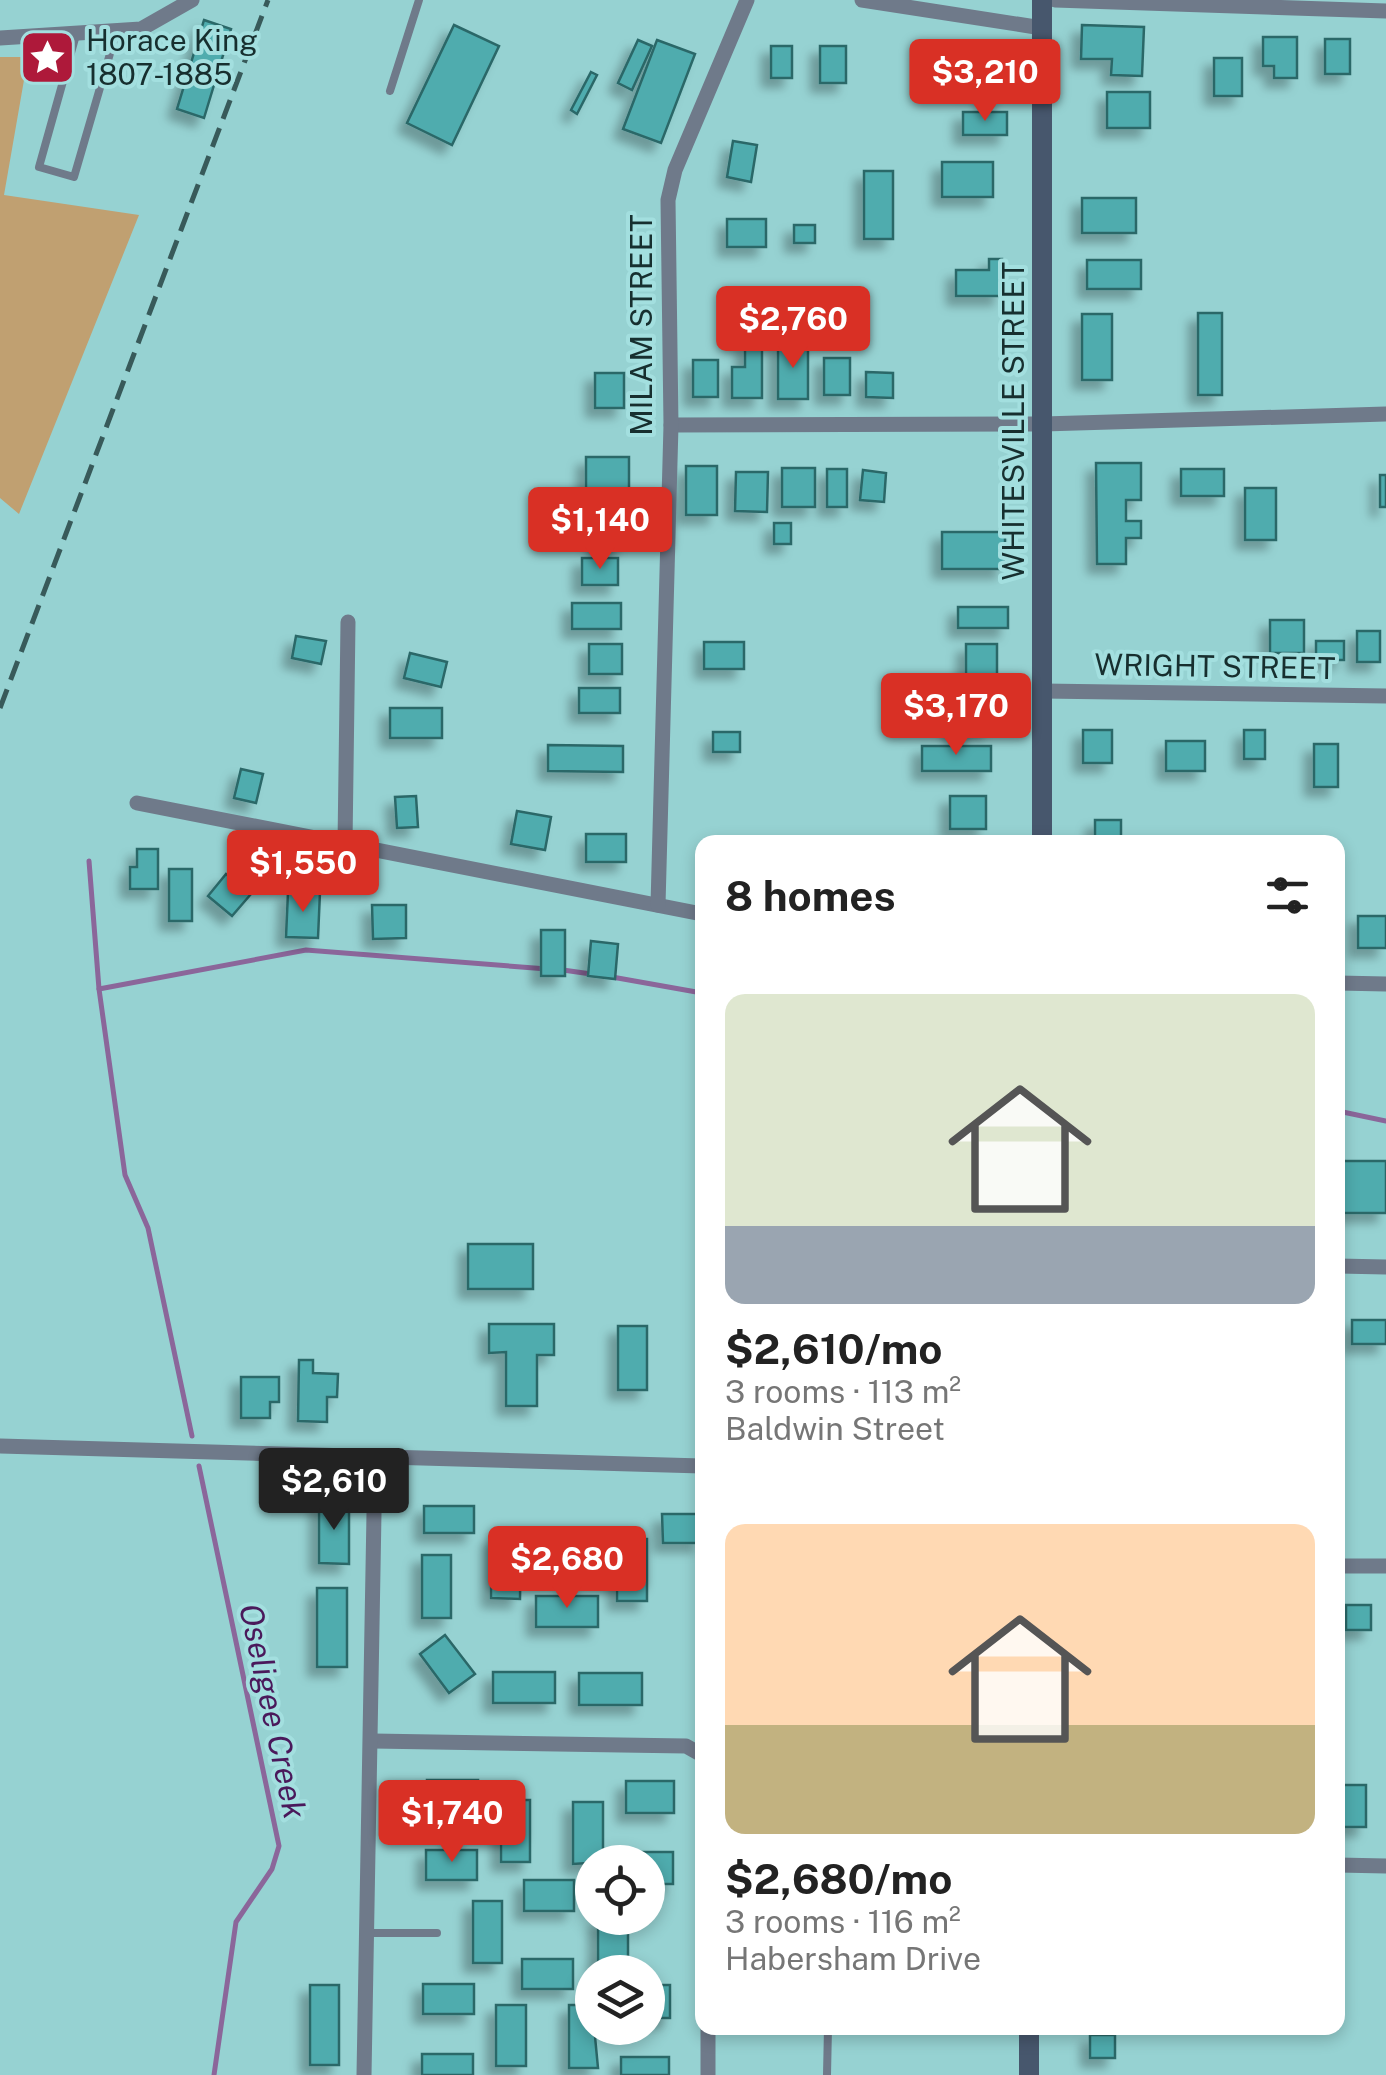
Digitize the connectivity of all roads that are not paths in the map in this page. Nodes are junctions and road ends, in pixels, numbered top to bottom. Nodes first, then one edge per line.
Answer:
1 (192, 0) edge
2 (419, 0) edge
3 (747, 0) edge
4 (862, 0) edge
5 (1042, 0) edge
6 (1055, 0) edge
7 (1386, 11) edge
8 (1042, 28) junction
9 (116, 33) junction
10 (76, 35) junction
11 (0, 38) edge
12 (390, 91) dead end
13 (1386, 414) edge
14 (1043, 424) junction
15 (670, 425) junction
16 (348, 622) dead end
17 (1043, 690) junction
18 (1386, 696) edge
19 (136, 803) dead end
20 (1042, 835) edge
21 (346, 844) junction
22 (658, 906) junction
23 (695, 913) edge
24 (1345, 983) edge
25 (1386, 984) edge
26 (1345, 1266) edge
27 (1386, 1267) edge
28 (0, 1446) edge
29 (375, 1456) junction
30 (695, 1466) edge
31 (1345, 1566) edge
32 (1386, 1566) edge
33 (373, 1741) junction
34 (695, 1751) edge
35 (1345, 1865) edge
36 (1386, 1866) edge
37 (366, 1933) junction
38 (438, 1933) dead end
39 (708, 2035) edge
40 (828, 2035) edge
41 (1030, 2035) edge
42 (364, 2075) edge
43 (708, 2075) edge
44 (827, 2075) edge
45 (1029, 2075) edge

1 - 9 street
2 - 12 lane
3 - 15 street, MILAM STREET
4 - 8 street
5 - 8 main road, WHITESVILLE STREET
6 - 7 street
8 - 14 main road, WHITESVILLE STREET
9 - 10 street
9 - 10 lane
10 - 11 street
13 - 14 street
14 - 15 street
14 - 17 main road, WHITESVILLE STREET
15 - 22 street, MILAM STREET
16 - 21 street
17 - 18 street, WRIGHT STREET
17 - 20 main road, WHITESVILLE STREET
19 - 21 street
21 - 22 street
22 - 23 street
24 - 25 street
26 - 27 street
28 - 29 street
29 - 30 street
29 - 33 street
31 - 32 street
33 - 34 street
33 - 37 street
35 - 36 street
37 - 38 lane
37 - 42 street
39 - 43 street
40 - 44 lane
41 - 45 main road

